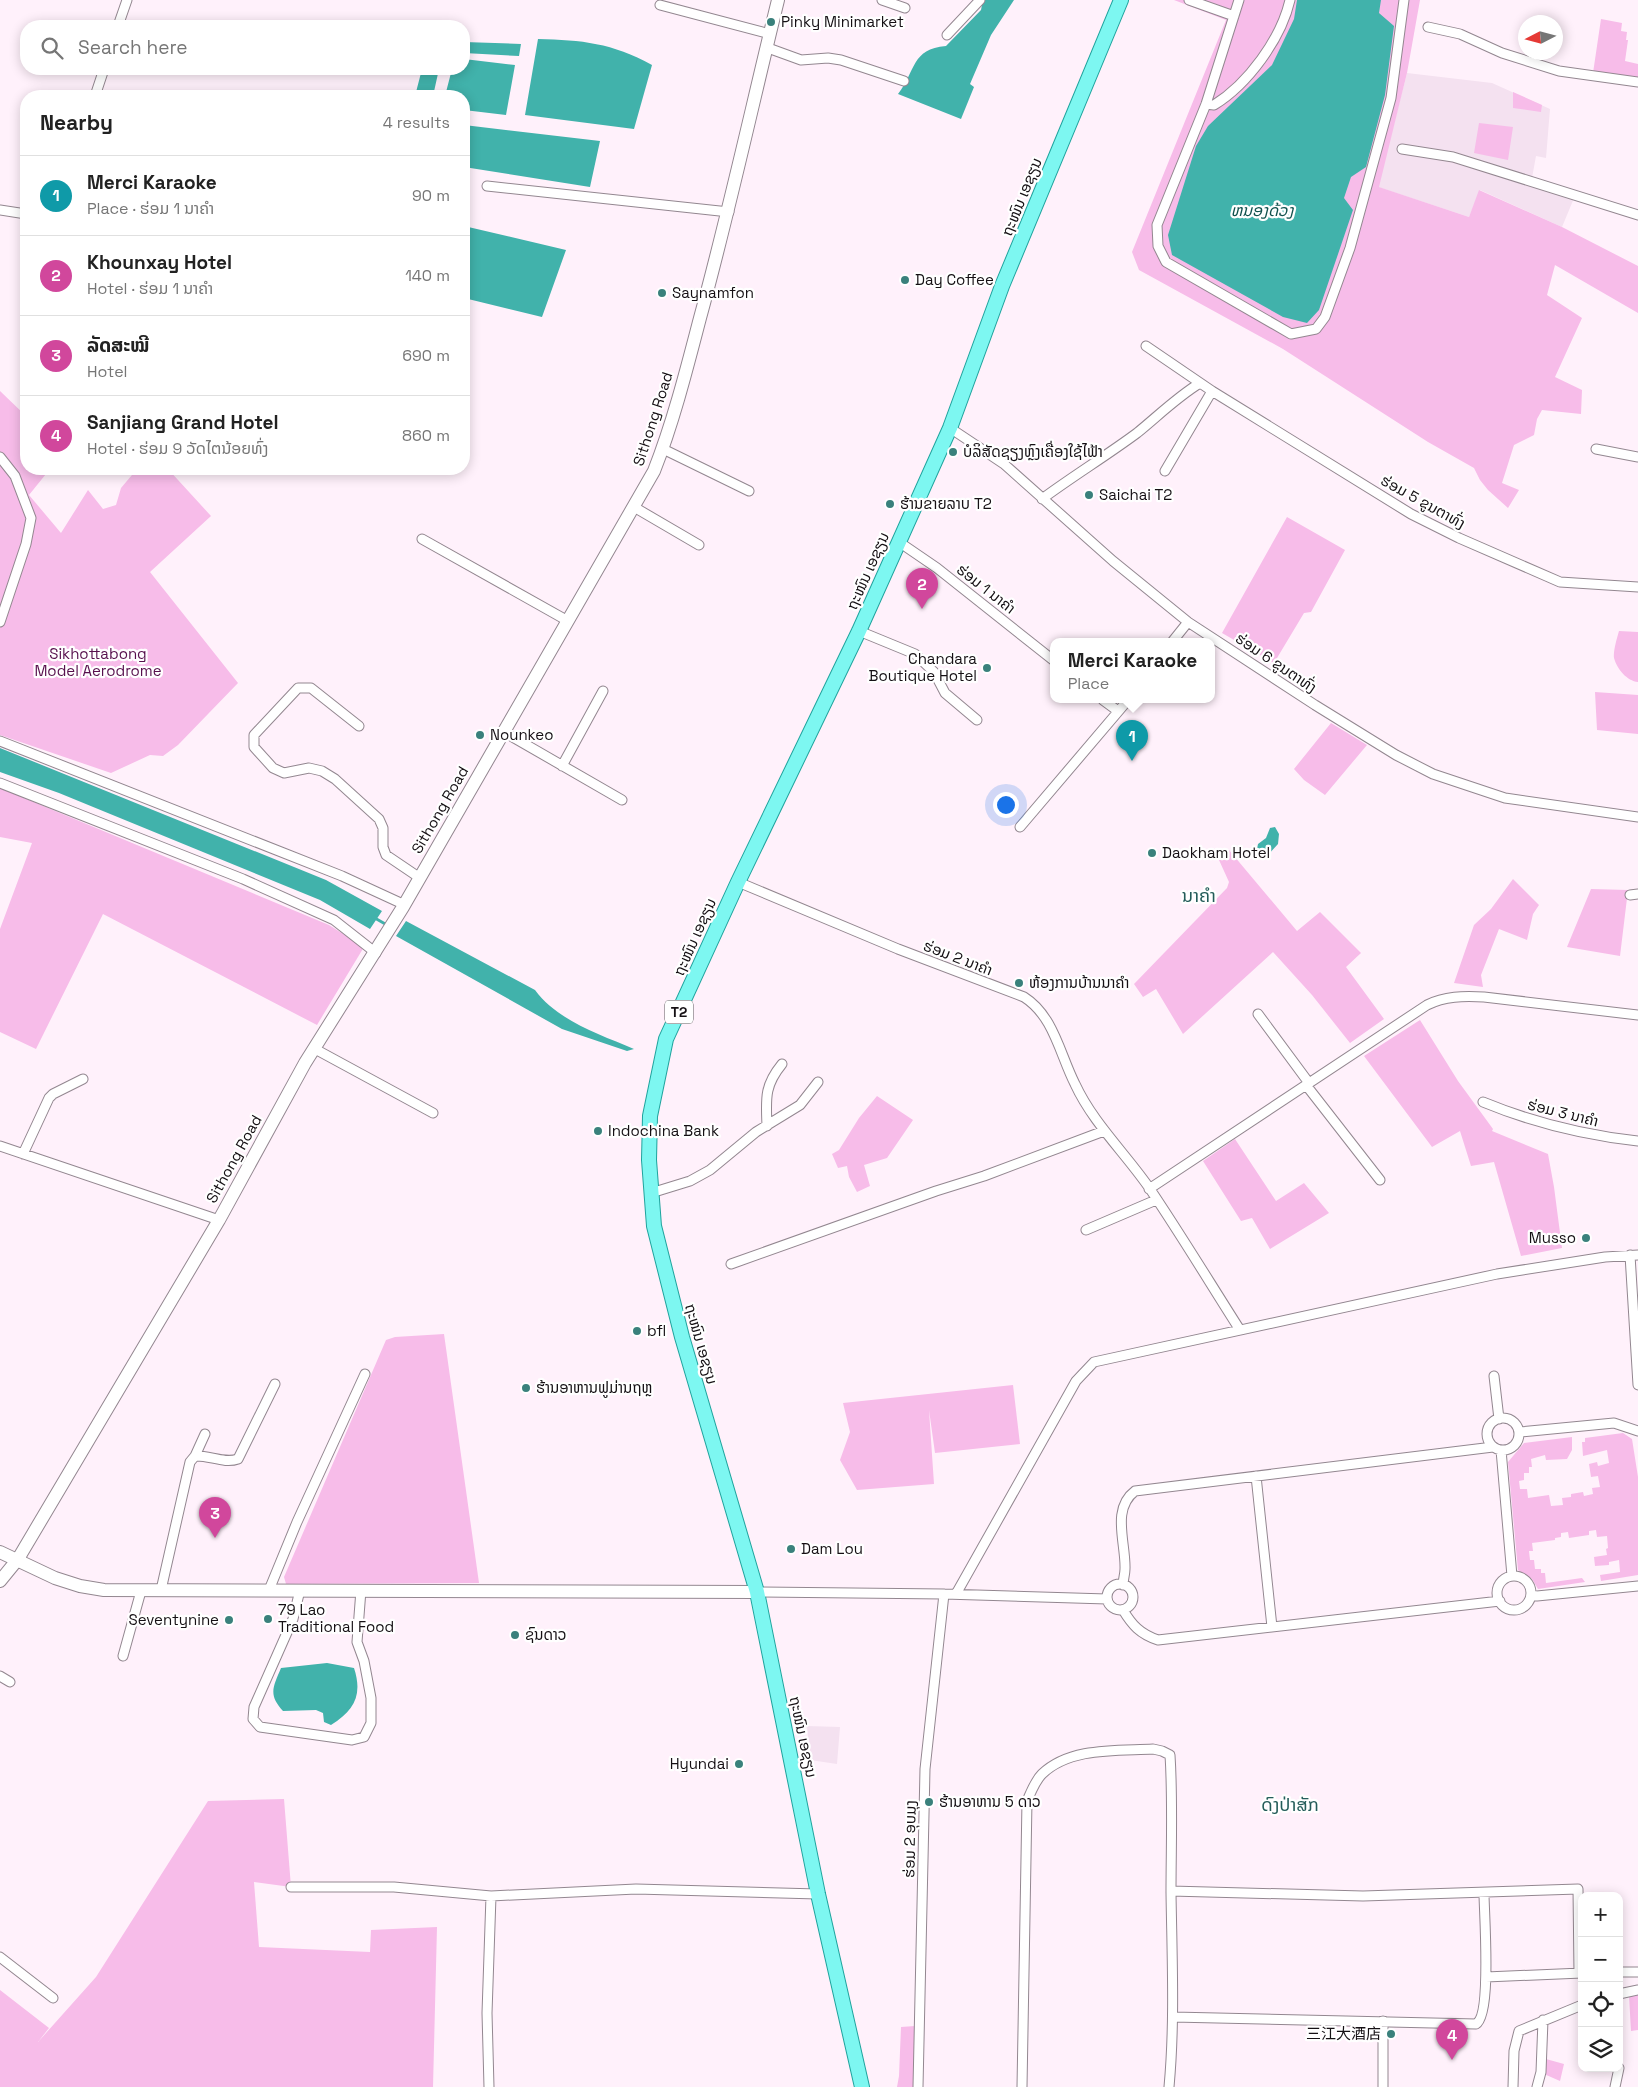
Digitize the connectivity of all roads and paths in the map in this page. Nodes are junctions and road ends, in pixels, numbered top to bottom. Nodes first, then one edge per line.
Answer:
1 (127, 0) edge
2 (778, 0) edge
3 (882, 0) edge
4 (980, 0) edge
5 (1121, 0) edge
6 (1190, 0) edge
7 (1239, 0) edge
8 (1290, 0) edge
9 (1404, 0) edge
10 (660, 5) dead end
11 (906, 8) dead end
12 (1234, 16) junction
13 (120, 20) edge
14 (1428, 27) dead end
15 (770, 34) junction
16 (947, 35) dead end
17 (768, 48) junction
18 (102, 75) edge
19 (904, 81) dead end
20 (1638, 82) edge
21 (97, 90) edge
22 (1206, 104) junction
23 (1402, 149) dead end
24 (487, 186) dead end
25 (0, 210) edge
26 (729, 212) junction
27 (20, 213) edge
28 (1638, 215) edge
29 (1146, 346) dead end
30 (1200, 383) junction
31 (1212, 391) junction
32 (950, 428) junction
33 (663, 449) junction
34 (1596, 449) dead end
35 (0, 457) edge
36 (1638, 457) edge
37 (1165, 471) dead end
38 (750, 491) dead end
39 (1042, 499) junction
40 (634, 507) junction
41 (422, 539) dead end
42 (899, 542) junction
43 (699, 545) dead end
44 (1638, 587) edge
45 (568, 621) junction
46 (0, 622) edge
47 (1188, 622) junction
48 (859, 631) junction
49 (1175, 638) edge
50 (1212, 638) edge
51 (1215, 640) edge
52 (1050, 658) edge
53 (603, 691) dead end
54 (1107, 703) edge
55 (1125, 703) edge
56 (1118, 711) junction
57 (977, 720) dead end
58 (359, 726) dead end
59 (504, 732) junction
60 (0, 741) edge
61 (562, 766) junction
62 (0, 783) edge
63 (622, 800) dead end
64 (1638, 817) edge
65 (1020, 827) dead end
66 (420, 878) junction
67 (738, 882) junction
68 (404, 906) junction
69 (376, 953) junction
70 (1258, 1014) dead end
71 (1638, 1015) edge
72 (314, 1048) junction
73 (782, 1064) dead end
74 (83, 1079) dead end
75 (818, 1082) dead end
76 (1308, 1084) junction
77 (1483, 1102) dead end
78 (433, 1113) dead end
79 (767, 1126) junction
80 (1104, 1131) junction
81 (1638, 1141) edge
82 (1, 1147) edge
83 (23, 1154) junction
84 (1380, 1180) dead end
85 (1150, 1189) junction
86 (651, 1193) junction
87 (1156, 1200) junction
88 (220, 1220) junction
89 (1086, 1230) dead end
90 (1634, 1255) edge
91 (731, 1264) dead end
92 (1240, 1330) junction
93 (1636, 1351) edge
94 (365, 1374) dead end
95 (1494, 1376) dead end
96 (275, 1384) dead end
97 (1638, 1385) edge
98 (1499, 1418) junction
99 (1638, 1431) edge
100 (1520, 1432) junction
101 (205, 1434) dead end
102 (1497, 1449) junction
103 (194, 1456) junction
104 (1256, 1476) junction
105 (0, 1552) edge
106 (18, 1559) junction
107 (1512, 1576) junction
108 (0, 1581) edge
109 (1122, 1585) junction
110 (1638, 1586) edge
111 (161, 1590) junction
112 (269, 1590) junction
113 (300, 1590) junction
114 (361, 1590) junction
115 (141, 1591) junction
116 (757, 1592) junction
117 (944, 1594) junction
118 (956, 1594) junction
119 (1531, 1595) junction
120 (1107, 1599) junction
121 (1500, 1601) junction
122 (1123, 1610) junction
123 (1272, 1627) junction
124 (123, 1656) dead end
125 (0, 1676) edge
126 (10, 1682) dead end
127 (291, 1887) dead end
128 (1171, 1891) junction
129 (1484, 1893) junction
130 (818, 1894) junction
131 (491, 1896) junction
132 (1580, 1937) edge
133 (0, 1957) edge
134 (1623, 1972) edge
135 (1638, 1972) edge
136 (1578, 1973) edge
137 (1486, 1977) junction
138 (1638, 1990) edge
139 (1623, 1993) edge
140 (53, 1998) dead end
141 (1578, 2007) edge
142 (1173, 2017) junction
143 (1543, 2020) junction
144 (1383, 2021) junction
145 (1618, 2072) edge
146 (489, 2087) edge
147 (862, 2087) edge
148 (918, 2087) edge
149 (1022, 2087) edge
150 (1169, 2087) edge
151 (1383, 2087) edge
152 (1513, 2087) edge
153 (1537, 2087) edge
154 (1615, 2087) edge

1 - 13 street
2 - 15 main road, Sithong Road
3 - 11 street
4 - 16 street
5 - 32 main road, ຖະໜົນ ເອຊຽນ / T2
6 - 12 street
7 - 12 street
8 - 22 street
9 - 22 street
10 - 15 street
12 - 22 street
14 - 20 street
15 - 17 main road, Sithong Road
17 - 19 street
17 - 26 main road, Sithong Road
18 - 21 street
23 - 28 street
24 - 26 street
25 - 27 street
26 - 33 main road, Sithong Road
29 - 30 street, ຮ່ອມ 5 ຂູນຕາທົ່ງ
30 - 31 street, ຮ່ອມ 5 ຂູນຕາທົ່ງ
30 - 39 street
31 - 37 street
31 - 44 street, ຮ່ອມ 5 ຂູນຕາທົ່ງ
32 - 39 street, ຮ່ອມ 6 ຂູນຕາທົ່ງ
32 - 42 main road, ຖະໜົນ ເອຊຽນ / T2
33 - 38 street
33 - 40 main road, Sithong Road
34 - 36 street
35 - 46 street
39 - 47 street, ຮ່ອມ 6 ຂູນຕາທົ່ງ
40 - 43 street
40 - 45 main road, Sithong Road
41 - 45 street
42 - 48 main road, ຖະໜົນ ເອຊຽນ / T2
42 - 52 street, ຮ່ອມ 1 ນາຄຳ
45 - 59 main road, Sithong Road
47 - 49 street
47 - 50 street, ຮ່ອມ 6 ຂູນຕາທົ່ງ
48 - 57 street
48 - 67 main road, ຖະໜົນ ເອຊຽນ / T2
51 - 64 street, ຮ່ອມ 6 ຂູນຕາທົ່ງ
53 - 61 street
54 - 56 street
55 - 56 street
56 - 65 street
58 - 66 street
59 - 61 street
59 - 66 main road, Sithong Road
60 - 68 street
61 - 63 street
62 - 69 street
66 - 68 main road, Sithong Road
67 - 80 street, ຮ່ອມ 2 ນາຄຳ
67 - 86 main road, ຖະໜົນ ເອຊຽນ / T2
68 - 69 main road, Sithong Road
69 - 72 main road, Sithong Road
70 - 76 street
71 - 76 street
72 - 78 street
72 - 88 main road, Sithong Road
73 - 79 street
74 - 83 street
75 - 79 street
76 - 84 street
76 - 85 street
77 - 81 street, ຮ່ອມ 3 ນາຄຳ
79 - 86 street
80 - 85 street, ຮ່ອມ 2 ນາຄຳ
80 - 91 street
82 - 83 street
83 - 88 street
85 - 87 street, ຮ່ອມ 2 ນາຄຳ
86 - 116 main road, ຖະໜົນ ເອຊຽນ / T2
87 - 89 street
87 - 92 street, ຮ່ອມ 2 ນາຄຳ
88 - 106 main road, Sithong Road
90 - 92 street
90 - 93 street
92 - 118 street
93 - 97 street
94 - 112 street
95 - 98 street
96 - 103 street
98 - 100 street
98 - 102 street
99 - 100 street
100 - 102 street
101 - 103 street
102 - 104 street
102 - 107 street
103 - 111 street
104 - 109 street
104 - 123 street
105 - 106 main road
106 - 108 main road, Sithong Road
106 - 115 main road
107 - 119 street
107 - 121 street
109 - 120 street
109 - 122 street
110 - 119 street
111 - 112 main road
111 - 115 main road
112 - 113 main road
113 - 114 main road
113 - 114 street
114 - 116 main road
115 - 124 street
116 - 117 street
116 - 130 main road, ຖະໜົນ ເອຊຽນ / T2
117 - 118 street
117 - 148 street, ຮ່ອມ 2 ອຸບມຸງ
118 - 120 street
119 - 121 street
120 - 122 street
121 - 123 street
122 - 123 street
125 - 126 street
127 - 131 street
128 - 129 street
128 - 142 street
128 - 149 street
129 - 132 street
129 - 137 street
130 - 131 street
130 - 147 main road, ຖະໜົນ ເອຊຽນ / T2
131 - 146 street
133 - 140 street
134 - 135 street
136 - 137 street
137 - 144 street
138 - 139 street
141 - 143 street
142 - 144 street
142 - 150 street
143 - 152 street
143 - 153 street
144 - 151 street
145 - 154 street

